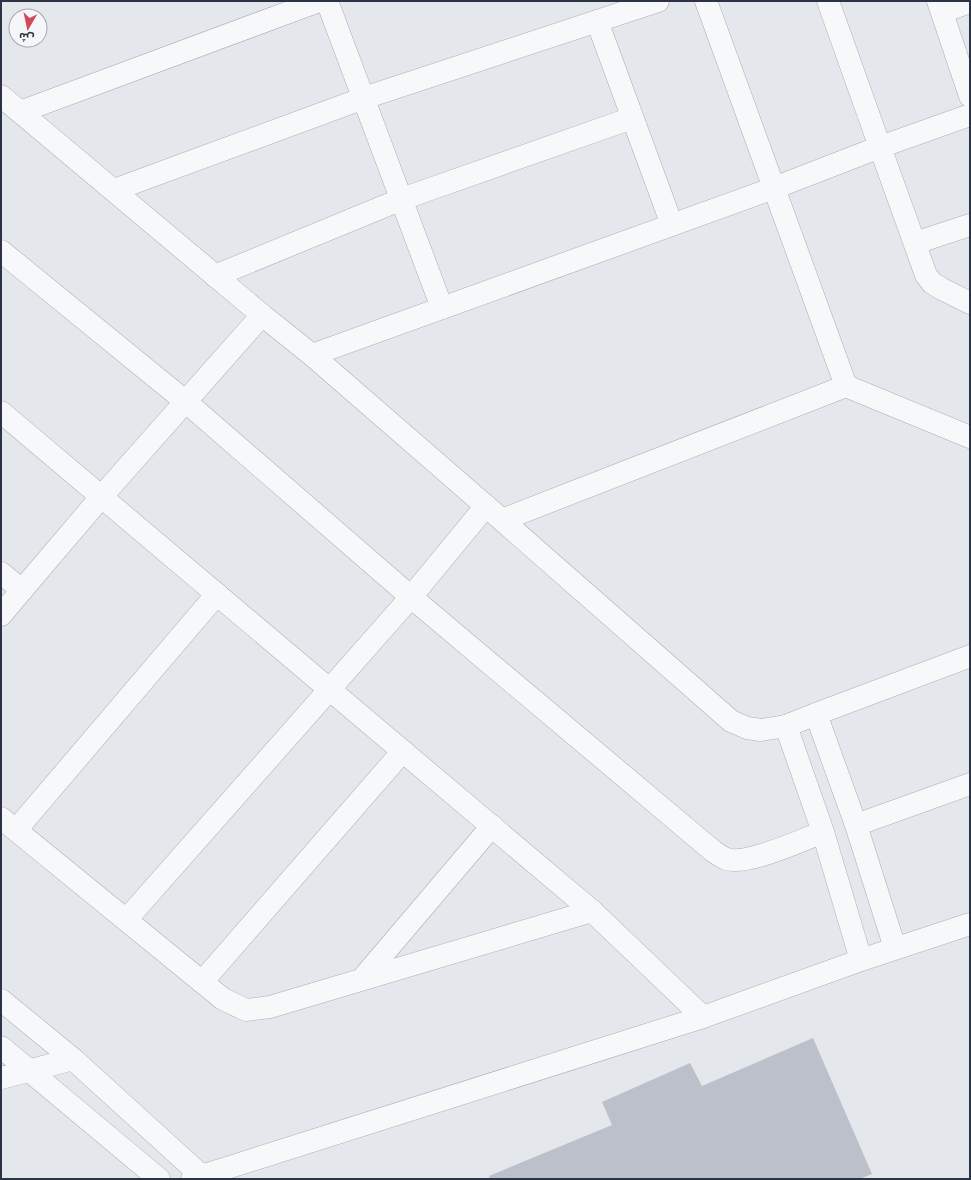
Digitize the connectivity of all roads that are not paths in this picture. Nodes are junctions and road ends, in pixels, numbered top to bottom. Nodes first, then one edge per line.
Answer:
1 (319, 1) edge
2 (327, 1) edge
3 (658, 1) edge
4 (706, 1) edge
5 (828, 1) edge
6 (970, 2) edge
7 (940, 6) edge
8 (597, 21) junction
9 (1, 96) edge
10 (970, 96) edge
11 (364, 98) junction
12 (20, 112) junction
13 (970, 115) edge
14 (632, 118) junction
15 (880, 147) junction
16 (774, 188) junction
17 (114, 190) junction
18 (402, 199) junction
19 (672, 225) junction
20 (970, 225) edge
21 (915, 243) junction
22 (1, 251) edge
23 (216, 276) junction
24 (970, 303) edge
25 (442, 308) junction
26 (262, 314) junction
27 (312, 355) junction
28 (846, 386) junction
29 (185, 401) junction
30 (1, 412) edge
31 (970, 437) edge
32 (102, 496) junction
33 (486, 506) junction
34 (502, 520) junction
35 (1, 573) edge
36 (22, 590) junction
37 (217, 594) junction
38 (411, 597) junction
39 (1, 616) edge
40 (970, 656) edge
41 (329, 689) junction
42 (816, 714) junction
43 (786, 726) junction
44 (403, 751) junction
45 (970, 784) edge
46 (8, 824) edge
47 (492, 826) junction
48 (856, 826) junction
49 (823, 832) junction
50 (592, 911) junction
51 (126, 920) junction
52 (970, 924) edge
53 (895, 948) junction
54 (861, 960) junction
55 (362, 979) junction
56 (202, 982) junction
57 (1, 1000) edge
58 (703, 1017) junction
59 (1, 1047) edge
60 (73, 1059) junction
61 (28, 1070) junction
62 (1, 1078) edge
63 (199, 1178) edge
64 (159, 1179) edge

1 - 12 street
2 - 11 street
3 - 8 street
4 - 16 street
5 - 15 street
6 - 7 street
7 - 10 street
8 - 11 street
8 - 14 street
9 - 12 street
11 - 17 street
11 - 18 street
12 - 17 street
13 - 15 street
14 - 18 street
14 - 19 street
15 - 16 street
15 - 21 street
16 - 19 street
16 - 28 street
17 - 23 street
18 - 23 street
18 - 25 street
19 - 25 street
20 - 21 street
21 - 24 street
22 - 29 street
23 - 26 street
25 - 27 street
26 - 27 street
26 - 29 street
27 - 33 street
28 - 31 street
28 - 34 street
29 - 32 street
29 - 38 street
30 - 32 street
32 - 36 street
32 - 37 street
33 - 34 street
33 - 38 street
34 - 43 street
35 - 36 street
36 - 39 street
37 - 41 street
37 - 46 street
38 - 41 street
38 - 49 street
40 - 42 street
41 - 44 street
41 - 51 street
42 - 43 street
42 - 48 street
43 - 49 street
44 - 47 street
44 - 56 street
45 - 48 street
46 - 51 street
47 - 50 street
47 - 55 street
48 - 53 street
49 - 54 street
50 - 55 street
50 - 58 street
51 - 56 street
52 - 53 street
53 - 54 street
54 - 58 street
55 - 56 street
57 - 60 street
58 - 63 street
59 - 61 street
60 - 61 street
60 - 63 street
61 - 62 street
61 - 64 street

